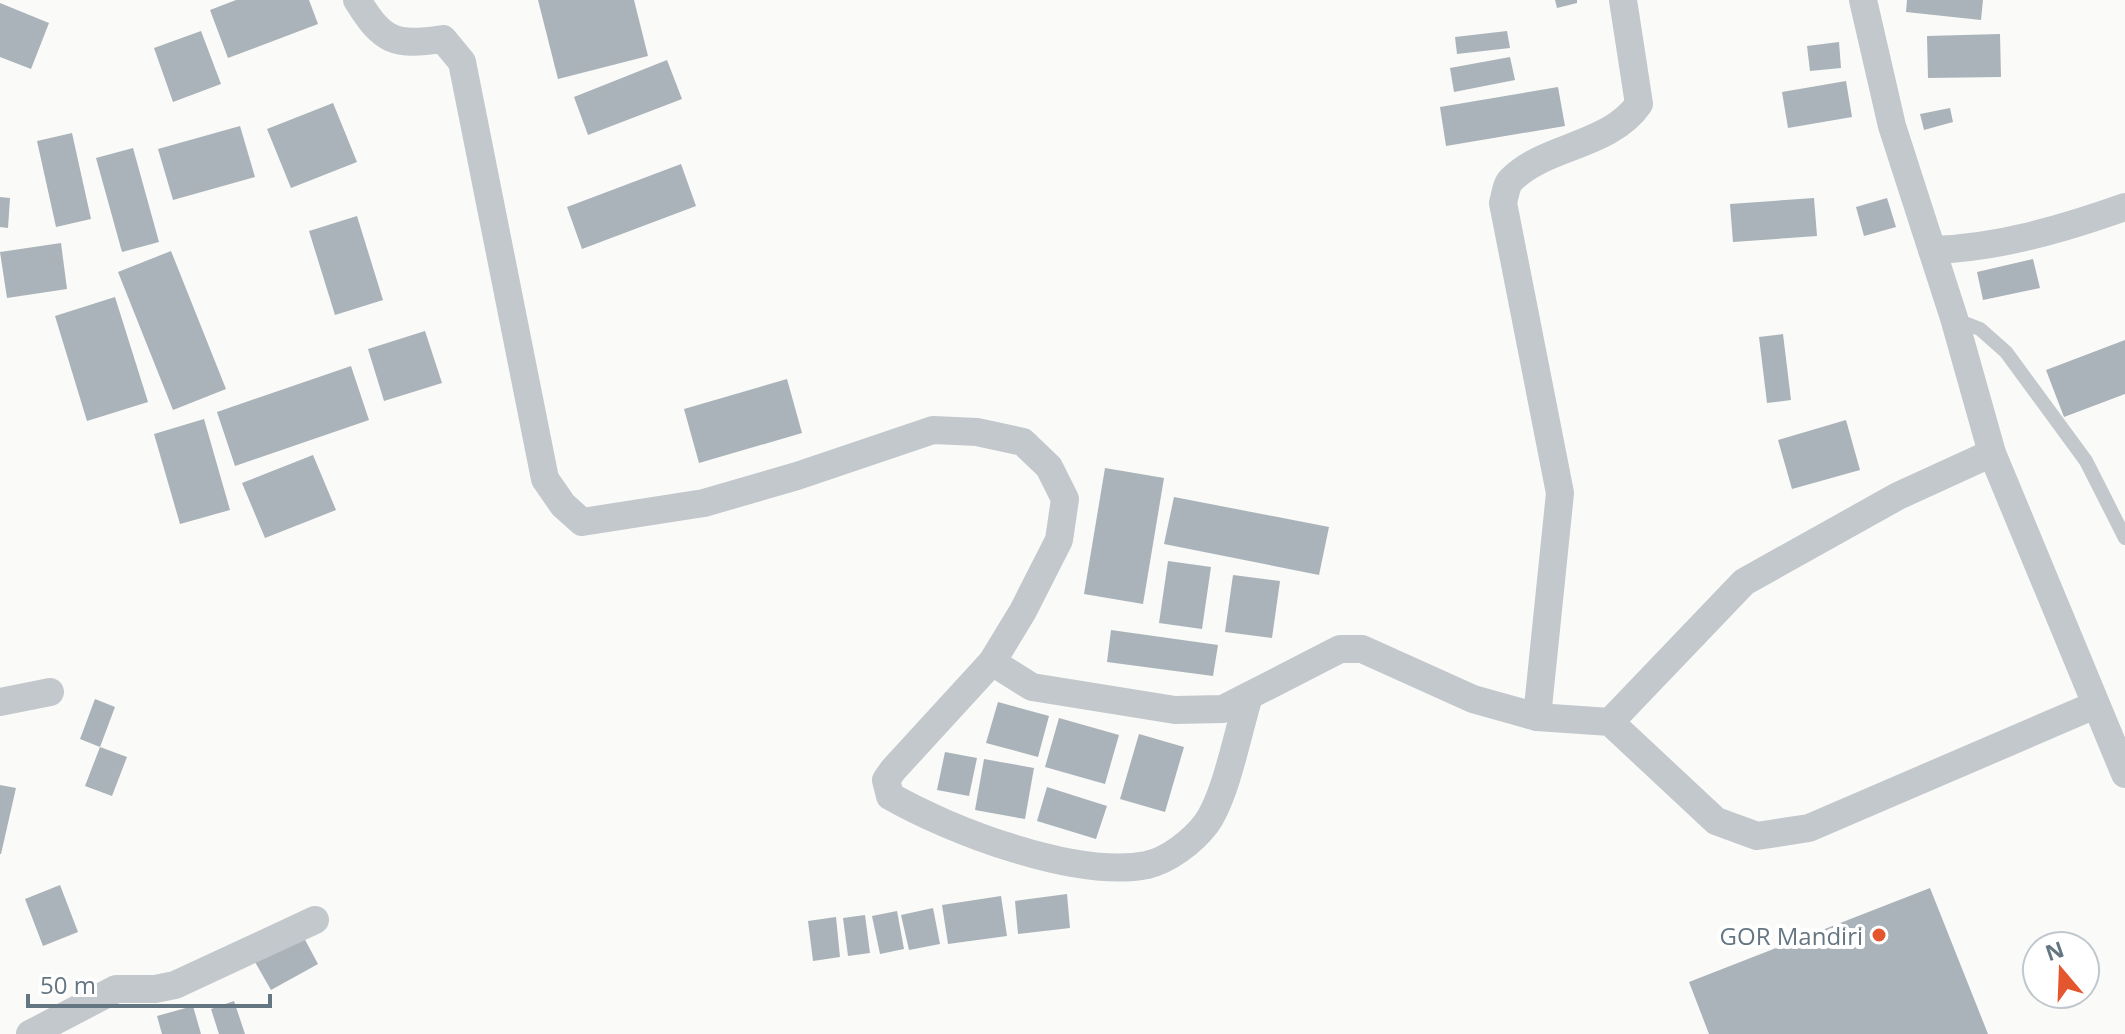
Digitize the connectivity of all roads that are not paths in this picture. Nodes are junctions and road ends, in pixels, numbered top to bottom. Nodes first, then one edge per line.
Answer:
1 (357, 0) edge
2 (1623, 0) edge
3 (1863, 0) edge
4 (2125, 207) edge
5 (1932, 250) junction
6 (1954, 318) junction
7 (1992, 453) junction
8 (2125, 538) edge
9 (992, 662) junction
10 (50, 692) dead end
11 (1249, 696) junction
12 (0, 702) edge
13 (2095, 705) junction
14 (1537, 717) junction
15 (1610, 722) junction
16 (2125, 774) edge
17 (315, 920) dead end
18 (30, 1034) edge

1 - 9 street
2 - 14 street
3 - 5 street
4 - 5 street
5 - 6 street
6 - 7 street
6 - 8 lane
7 - 13 street
7 - 15 street
9 - 11 street
9 - 11 street
10 - 12 street
11 - 14 street
13 - 15 street
13 - 16 street
14 - 15 street
17 - 18 street

